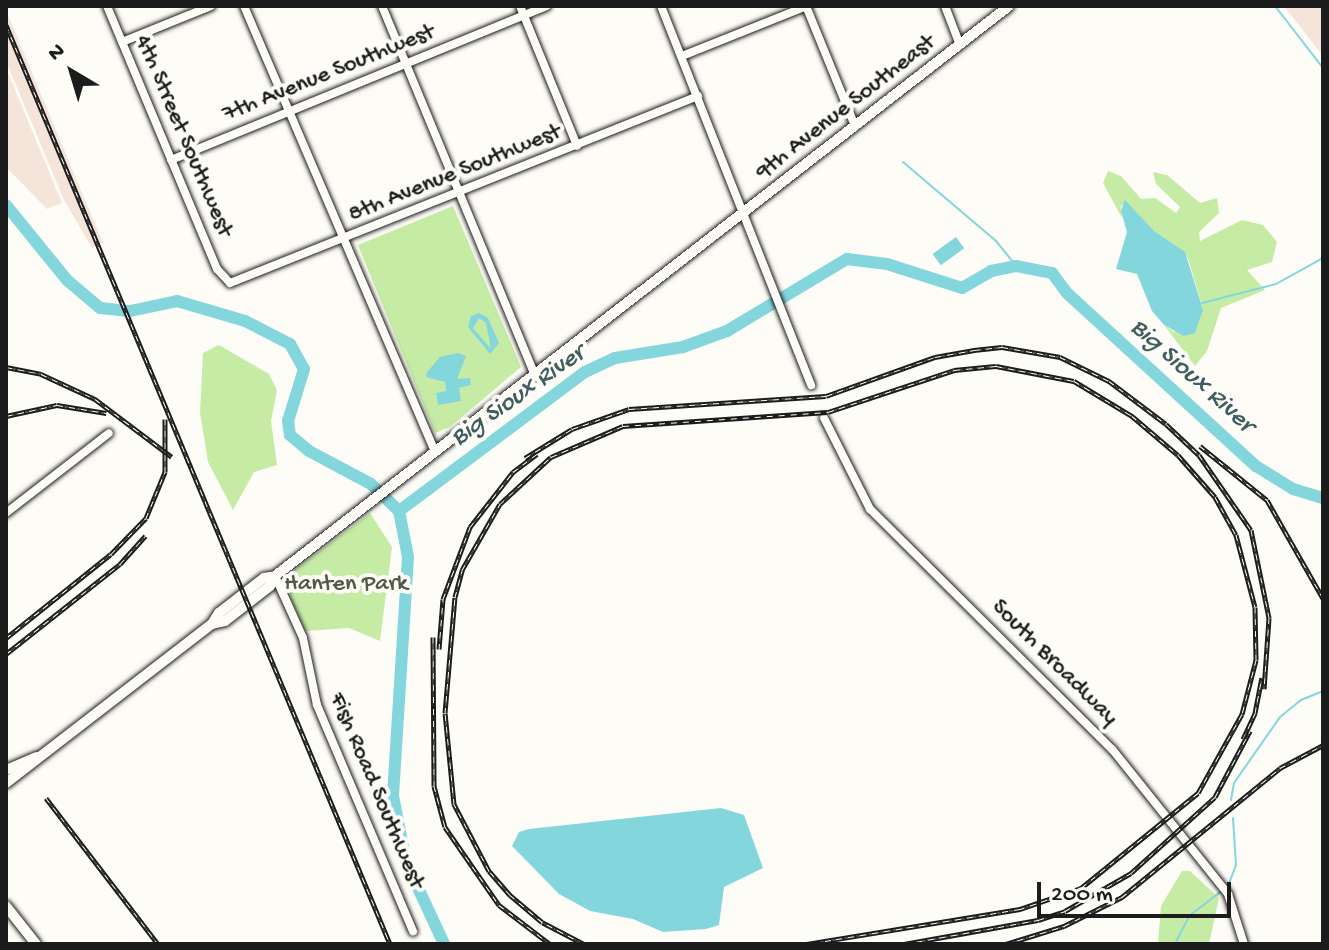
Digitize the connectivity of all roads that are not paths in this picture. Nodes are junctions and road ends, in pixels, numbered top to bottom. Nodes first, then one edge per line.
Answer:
1 (107, 6) edge
2 (211, 6) edge
3 (244, 6) edge
4 (382, 6) edge
5 (520, 6) edge
6 (547, 6) edge
7 (661, 6) edge
8 (806, 6) edge
9 (945, 6) edge
10 (1009, 6) edge
11 (524, 16) junction
12 (122, 42) junction
13 (960, 45) junction
14 (682, 56) junction
15 (407, 64) junction
16 (698, 96) junction
17 (288, 112) junction
18 (855, 126) junction
19 (577, 146) junction
20 (171, 160) junction
21 (460, 193) junction
22 (745, 212) junction
23 (343, 241) junction
24 (225, 280) joint
25 (535, 375) junction
26 (811, 385) dead end
27 (824, 418) dead end
28 (109, 433) dead end
29 (435, 451) junction
30 (6, 513) edge
31 (275, 576) junction
32 (41, 755) junction
33 (6, 770) edge
34 (6, 783) edge
35 (6, 906) edge
36 (413, 931) dead end
37 (36, 944) edge
38 (1244, 944) edge

1 - 12 street, 4th Street Southwest
2 - 12 street
3 - 17 street
4 - 15 street
5 - 11 street
6 - 11 street, 7th Avenue Southwest
7 - 14 street
8 - 14 street
8 - 18 street
9 - 13 street
10 - 13 main road, 9th Avenue Southeast
11 - 15 street, 7th Avenue Southwest
11 - 19 street
12 - 20 street, 4th Street Southwest
13 - 18 main road, 9th Avenue Southeast
14 - 16 street
15 - 17 street, 7th Avenue Southwest
15 - 21 street
16 - 19 street, 8th Avenue Southwest
16 - 22 street
17 - 20 street, 7th Avenue Southwest
17 - 23 street
18 - 22 main road, 9th Avenue Southeast
19 - 21 street, 8th Avenue Southwest
20 - 24 street, 4th Street Southwest
21 - 23 street, 8th Avenue Southwest
21 - 25 street
22 - 25 main road, 9th Avenue Southeast
22 - 26 street
23 - 24 street, 8th Avenue Southwest
23 - 29 street
25 - 29 main road, 9th Avenue Southeast
27 - 38 street, South Broadway
28 - 30 street
29 - 31 main road, 9th Avenue Southeast
31 - 32 main road, 9th Avenue Southeast
31 - 36 street, Fish Road Southwest
32 - 33 main road
32 - 34 main road
35 - 37 main road

